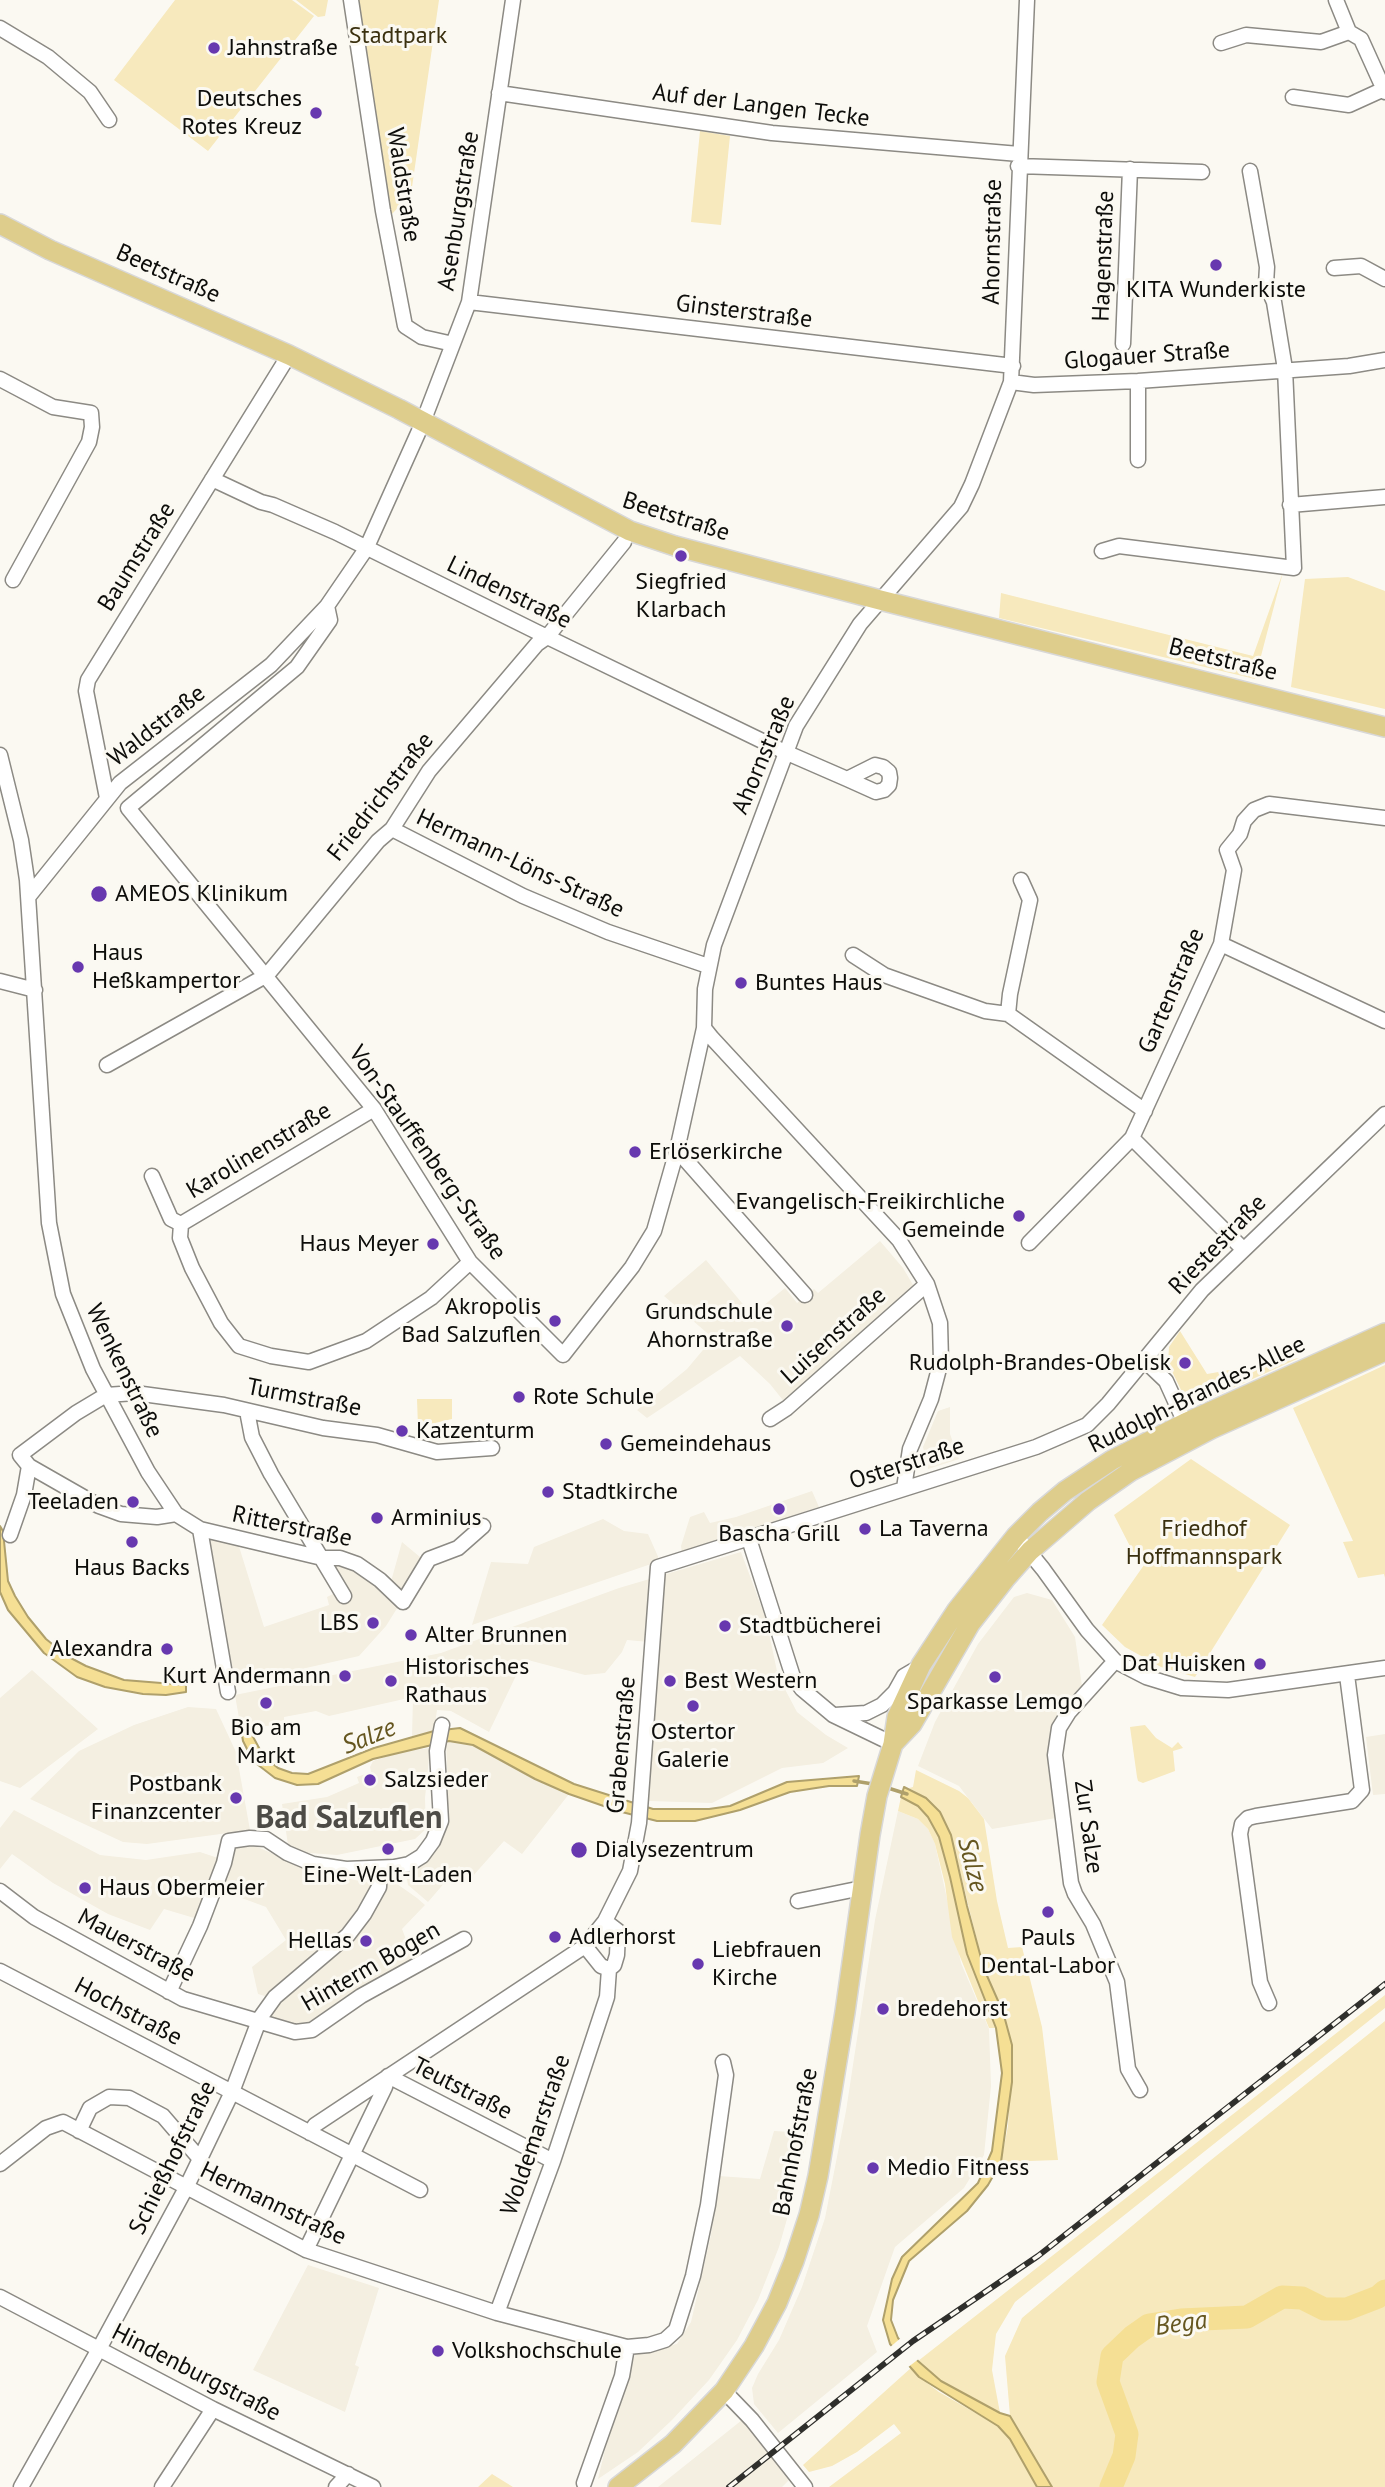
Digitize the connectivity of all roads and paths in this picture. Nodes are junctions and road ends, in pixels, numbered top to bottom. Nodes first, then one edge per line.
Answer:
1 (351, 0) edge
2 (513, 0) edge
3 (1027, 0) edge
4 (1336, 0) edge
5 (0, 28) edge
6 (1349, 32) junction
7 (1221, 43) dead end
8 (1384, 90) edge
9 (499, 93) junction
10 (1293, 97) dead end
11 (109, 120) dead end
12 (1018, 160) junction
13 (1130, 169) junction
14 (1250, 171) dead end
15 (1202, 172) dead end
16 (0, 224) edge
17 (1334, 268) dead end
18 (1385, 279) edge
19 (469, 302) junction
20 (453, 344) junction
21 (1123, 344) dead end
22 (289, 355) junction
23 (1385, 360) edge
24 (1013, 366) junction
25 (1285, 369) junction
26 (0, 379) edge
27 (1138, 381) junction
28 (1011, 382) junction
29 (422, 422) junction
30 (1138, 460) dead end
31 (212, 479) junction
32 (1385, 497) edge
33 (1290, 505) junction
34 (624, 542) dead end
35 (366, 549) junction
36 (1102, 551) dead end
37 (13, 580) dead end
38 (880, 600) junction
39 (327, 606) junction
40 (547, 637) junction
41 (1385, 727) edge
42 (785, 752) junction
43 (0, 755) edge
44 (847, 779) dead end
45 (107, 798) junction
46 (128, 808) joint
47 (1385, 818) edge
48 (392, 829) junction
49 (1021, 880) dead end
50 (29, 896) junction
51 (1221, 944) junction
52 (853, 955) dead end
53 (708, 966) junction
54 (267, 975) junction
55 (0, 981) edge
56 (36, 990) junction
57 (1008, 1014) junction
58 (1385, 1021) edge
59 (704, 1028) junction
60 (107, 1065) dead end
61 (374, 1109) junction
62 (1145, 1111) junction
63 (1385, 1114) edge
64 (1132, 1138) junction
65 (677, 1150) junction
66 (152, 1176) dead end
67 (181, 1224) junction
68 (1029, 1243) dead end
69 (1242, 1249) junction
70 (470, 1262) junction
71 (927, 1284) junction
72 (805, 1295) dead end
73 (1385, 1332) edge
74 (1385, 1351) edge
75 (564, 1355) joint
76 (1144, 1360) junction
77 (106, 1395) junction
78 (247, 1411) junction
79 (770, 1419) dead end
80 (1185, 1423) junction
81 (492, 1448) dead end
82 (25, 1460) junction
83 (904, 1488) junction
84 (176, 1514) junction
85 (483, 1526) dead end
86 (200, 1529) junction
87 (10, 1535) dead end
88 (1016, 1536) junction
89 (749, 1539) junction
90 (1030, 1551) junction
91 (322, 1558) junction
92 (658, 1567) joint
93 (344, 1596) dead end
94 (1115, 1661) junction
95 (922, 1665) junction
96 (1385, 1668) edge
97 (1347, 1675) junction
98 (228, 1692) dead end
99 (833, 1715) junction
100 (442, 1725) dead end
101 (893, 1744) junction
102 (380, 1868) junction
103 (862, 1888) junction
104 (0, 1891) edge
105 (798, 1901) dead end
106 (606, 1921) junction
107 (464, 1939) dead end
108 (585, 1946) junction
109 (609, 1969) junction
110 (0, 1971) edge
111 (169, 1992) junction
112 (1269, 2003) dead end
113 (259, 2022) junction
114 (723, 2062) dead end
115 (388, 2076) junction
116 (1140, 2090) dead end
117 (232, 2092) junction
118 (79, 2131) junction
119 (310, 2133) junction
120 (352, 2156) junction
121 (200, 2159) junction
122 (553, 2161) junction
123 (0, 2164) edge
124 (186, 2188) junction
125 (420, 2190) dead end
126 (306, 2250) junction
127 (0, 2297) edge
128 (497, 2313) junction
129 (627, 2347) junction
130 (99, 2349) junction
131 (724, 2391) junction
132 (213, 2409) junction
133 (348, 2473) junction
134 (584, 2483) dead end
135 (21, 2487) edge
136 (162, 2487) edge
137 (336, 2487) edge
138 (373, 2487) edge
139 (618, 2487) edge
140 (805, 2487) edge

1 - 20 street, Waldstraße
2 - 9 street, Asenburgstraße
3 - 12 street, Ahornstraße
4 - 6 street
5 - 11 street
6 - 7 street
6 - 8 street
8 - 10 street
9 - 12 street, Auf der Langen Tecke
9 - 19 street, Asenburgstraße
12 - 13 street, Auf der Langen Tecke
12 - 24 street, Ahornstraße
13 - 15 street, Auf der Langen Tecke
13 - 21 street, Hagenstraße
14 - 25 street
16 - 22 main road, Beetstraße
17 - 18 street
19 - 20 street, Asenburgstraße
19 - 24 street, Ginsterstraße
20 - 29 street, Asenburgstraße
22 - 29 main road, Beetstraße
22 - 31 street, Baumstraße
23 - 25 street, Glogauer Straße
24 - 28 street, Ahornstraße
25 - 27 street, Glogauer Straße
25 - 33 street
26 - 37 street
27 - 28 street, Glogauer Straße
27 - 30 street
28 - 38 street, Ahornstraße
29 - 35 street, Waldstraße
29 - 38 main road, Beetstraße
31 - 35 street, Lindenstraße
31 - 45 street, Baumstraße
32 - 33 street
33 - 36 street
34 - 40 street, Friedrichstraße
35 - 39 street, Waldstraße
35 - 40 street, Lindenstraße
38 - 41 main road, Beetstraße
38 - 42 street, Ahornstraße
39 - 45 street, Waldstraße
39 - 46 street, Waldstraße
40 - 42 street, Lindenstraße
40 - 48 street, Friedrichstraße
42 - 44 street, Lindenstraße
42 - 53 street, Ahornstraße
43 - 50 street, Wenkenstraße
45 - 50 street, Waldstraße
46 - 54 street, Von-Stauffenberg-Straße
47 - 51 street, Gartenstraße
48 - 53 street, Hermann-Löns-Straße
48 - 54 street, Friedrichstraße
49 - 57 street
50 - 56 street, Wenkenstraße
51 - 58 street
51 - 62 street, Gartenstraße
52 - 57 street
53 - 59 street, Ahornstraße
54 - 60 street, Friedrichstraße
54 - 61 street, Von-Stauffenberg-Straße
55 - 56 street
56 - 77 street, Wenkenstraße
57 - 62 street
59 - 65 street, Ahornstraße
59 - 71 street
61 - 67 street, Karolinenstraße
61 - 70 street, Von-Stauffenberg-Straße
62 - 64 street, Gartenstraße
63 - 69 street, Riestestraße
64 - 68 street, Gartenstraße
64 - 69 street
65 - 72 street
65 - 75 street, Ahornstraße
66 - 67 street, Karolinenstraße
67 - 70 street
69 - 76 street, Riestestraße
70 - 75 street, Von-Stauffenberg-Straße
71 - 79 street, Luisenstraße
71 - 83 street
73 - 80 main road, Rudolph-Brandes-Allee
74 - 90 main road, Rudolph-Brandes-Allee
76 - 80 street
76 - 83 street, Osterstraße
77 - 78 street, Turmstraße
77 - 82 street
77 - 84 street, Wenkenstraße
78 - 81 street, Turmstraße
78 - 91 street
80 - 88 main road, Rudolph-Brandes-Allee
82 - 84 street
82 - 87 street
83 - 89 street, Osterstraße
84 - 86 street, Wenkenstraße
85 - 91 street, Ritterstraße
86 - 91 street, Ritterstraße
86 - 98 street
88 - 90 street
88 - 95 main road, Rudolph-Brandes-Allee
89 - 92 street, Osterstraße
89 - 99 street
90 - 94 street
90 - 101 main road, Rudolph-Brandes-Allee
91 - 93 street
92 - 106 street, Grabenstraße
94 - 97 street
94 - 116 street, Zur Salze
95 - 99 street
95 - 101 main road, Rudolph-Brandes-Allee
96 - 97 street
97 - 112 street
99 - 101 street
100 - 102 street
101 - 103 main road, Bahnhofstraße
102 - 111 street
102 - 113 street, Schießhofstraße
103 - 105 street
103 - 131 main road, Bahnhofstraße
104 - 111 street, Mauerstraße
106 - 108 street, Grabenstraße
106 - 109 street, Woldemarstraße
107 - 113 street, Hinterm Bogen
108 - 109 street
108 - 115 street
109 - 122 street, Woldemarstraße
110 - 117 street, Hochstraße
111 - 113 street, Mauerstraße
113 - 117 street, Schießhofstraße
114 - 129 street, Hermannstraße
115 - 119 street
115 - 120 street
115 - 122 street, Teutstraße
117 - 119 street, Hochstraße
117 - 121 street, Schießhofstraße
118 - 121 street
118 - 123 street, Hermannstraße
118 - 124 street, Hermannstraße
119 - 120 street, Hochstraße
120 - 125 street, Hochstraße
120 - 126 street
121 - 124 street, Schießhofstraße
122 - 128 street, Woldemarstraße
124 - 126 street, Hermannstraße
124 - 130 street, Schießhofstraße
126 - 128 street, Hermannstraße
127 - 130 street, Hindenburgstraße
128 - 129 street, Hermannstraße
129 - 134 street
130 - 132 street, Hindenburgstraße
130 - 135 street, Schießhofstraße
131 - 139 main road, Bahnhofstraße
131 - 140 street
132 - 133 street, Hindenburgstraße
132 - 136 street
133 - 137 street
133 - 138 street, Hindenburgstraße

